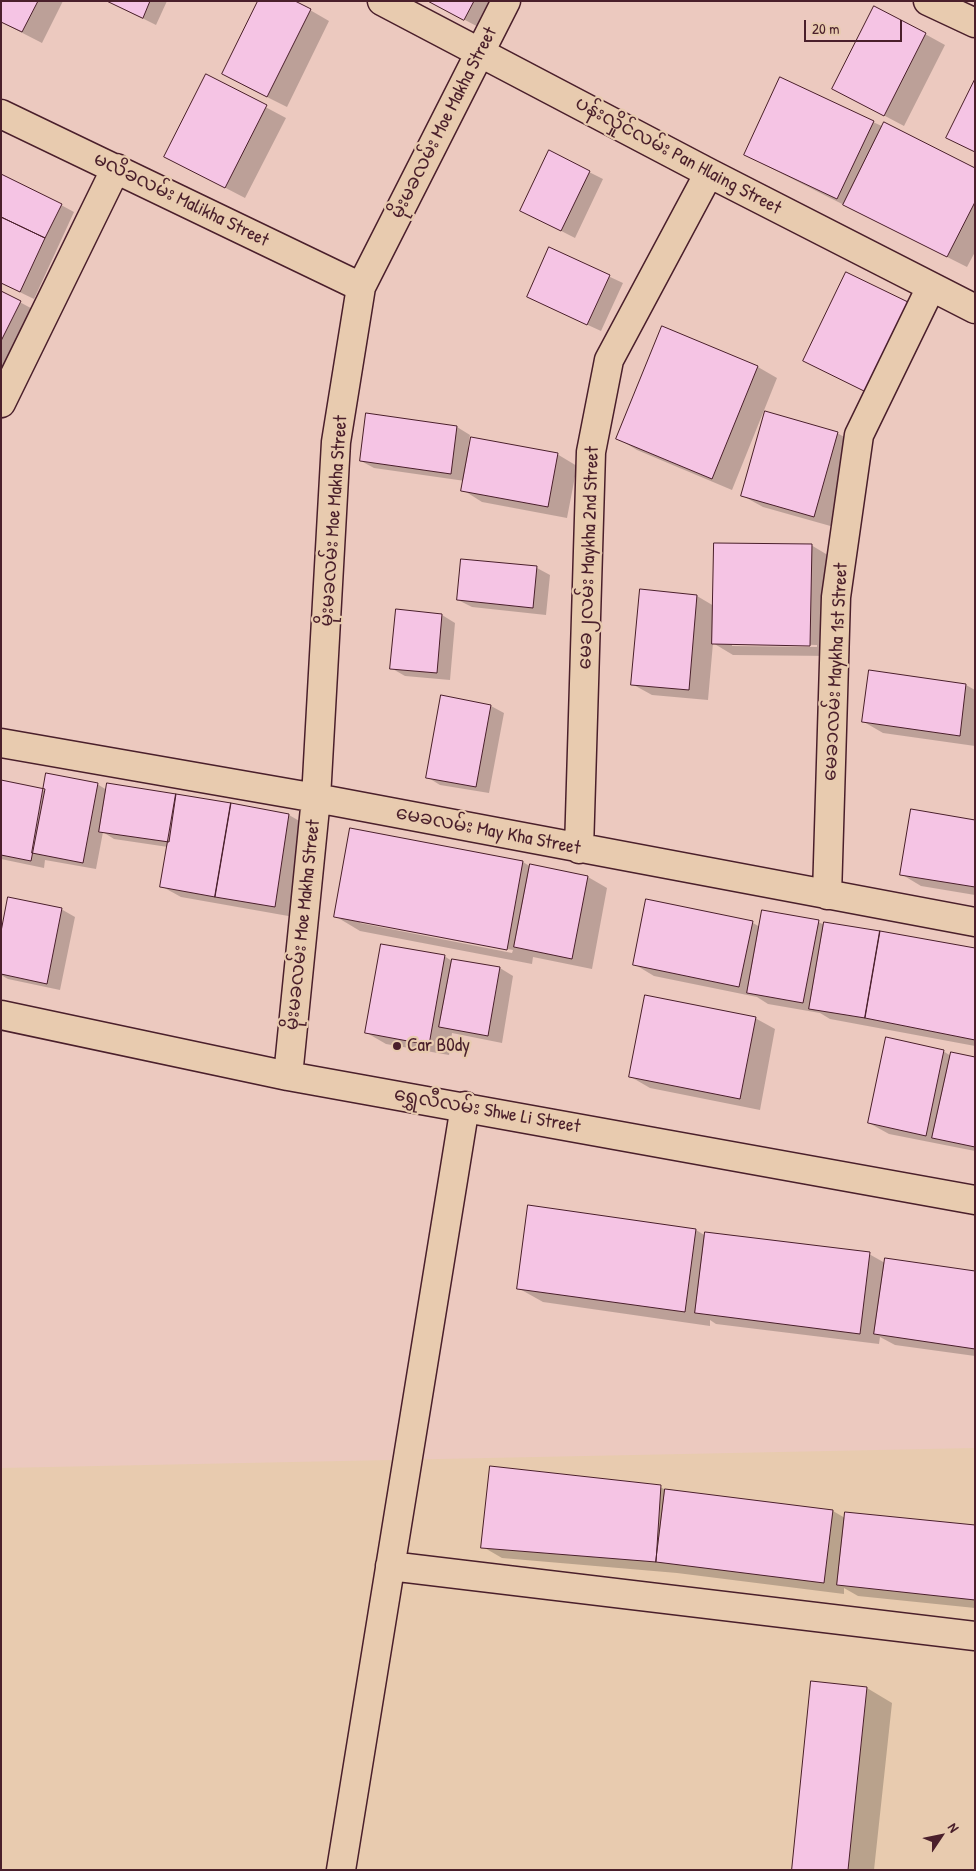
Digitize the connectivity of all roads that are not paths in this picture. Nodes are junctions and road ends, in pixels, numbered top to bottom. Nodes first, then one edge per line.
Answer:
1 (382, 1) edge
2 (506, 1) edge
3 (928, 1) edge
4 (975, 23) edge
5 (481, 52) junction
6 (1, 114) edge
7 (116, 168) junction
8 (709, 174) junction
9 (361, 287) junction
10 (930, 287) junction
11 (975, 309) edge
12 (1, 403) edge
13 (1, 743) edge
14 (316, 798) junction
15 (580, 849) junction
16 (827, 895) junction
17 (975, 922) edge
18 (1, 1015) edge
19 (288, 1076) junction
20 (465, 1106) junction
21 (975, 1200) edge
22 (390, 1566) junction
23 (975, 1636) edge
24 (341, 1870) edge

1 - 5 street, ပန်းလှိုင်လမ်း Pan Hlaing Street
2 - 5 street, မိုးမခလမ်း Moe Makha Street
3 - 4 street
5 - 8 street, ပန်းလှိုင်လမ်း Pan Hlaing Street
5 - 9 street, မိုးမခလမ်း Moe Makha Street
6 - 7 street, မလိခလမ်း Malikha Street
7 - 9 street, မလိခလမ်း Malikha Street
7 - 12 street
8 - 10 street, ပန်းလှိုင်လမ်း Pan Hlaing Street
8 - 15 street, မေခ၂လမ်း Maykha 2nd Street
9 - 14 street, မိုးမခလမ်း Moe Makha Street
10 - 11 street, ပန်းလှိုင်လမ်း Pan Hlaing Street
10 - 16 street, မေခ၁လမ်း Maykha 1st Street
13 - 14 street, မေခလမ်း May Kha Street
14 - 15 street, မေခလမ်း May Kha Street
14 - 19 street, မိုးမခလမ်း Moe Makha Street
15 - 16 street, မေခလမ်း May Kha Street
16 - 17 street, မေခလမ်း May Kha Street
18 - 19 street, ရွှေလီလမ်း Shwe Li Street
19 - 20 street, ရွှေလီလမ်း Shwe Li Street
20 - 21 street, ရွှေလီလမ်း Shwe Li Street
20 - 22 street
22 - 23 street
22 - 24 street

